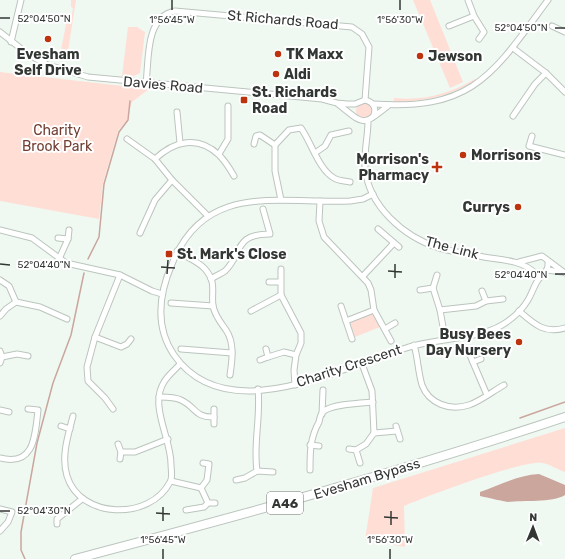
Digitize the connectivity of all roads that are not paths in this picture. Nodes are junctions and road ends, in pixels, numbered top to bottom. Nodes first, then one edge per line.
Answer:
1 (21, 0) edge
2 (468, 0) edge
3 (548, 0) edge
4 (474, 16) junction
5 (450, 26) dead end
6 (552, 26) dead end
7 (0, 32) edge
8 (565, 32) edge
9 (479, 39) dead end
10 (11, 42) junction
11 (513, 48) junction
12 (546, 73) junction
13 (146, 84) junction
14 (565, 92) edge
15 (365, 100) junction
16 (337, 103) junction
17 (355, 104) junction
18 (373, 104) junction
19 (389, 105) junction
20 (228, 106) dead end
21 (177, 112) dead end
22 (354, 116) junction
23 (513, 116) dead end
24 (373, 117) junction
25 (361, 121) junction
26 (368, 121) junction
27 (349, 131) dead end
28 (368, 132) junction
29 (532, 136) dead end
30 (127, 139) dead end
31 (180, 143) junction
32 (254, 144) dead end
33 (275, 145) junction
34 (314, 153) junction
35 (219, 154) junction
36 (565, 155) edge
37 (155, 159) junction
38 (234, 176) dead end
39 (172, 180) junction
40 (350, 182) dead end
41 (373, 194) junction
42 (281, 200) junction
43 (320, 201) junction
44 (263, 209) dead end
45 (208, 216) junction
46 (378, 229) dead end
47 (0, 230) edge
48 (69, 230) dead end
49 (140, 234) dead end
50 (58, 238) dead end
51 (68, 240) junction
52 (394, 243) junction
53 (399, 247) dead end
54 (177, 251) junction
55 (59, 259) junction
56 (533, 260) junction
57 (518, 262) junction
58 (548, 262) junction
59 (281, 269) dead end
60 (534, 271) junction
61 (545, 272) junction
62 (564, 273) edge
63 (120, 275) junction
64 (437, 275) dead end
65 (363, 276) junction
66 (211, 279) junction
67 (0, 280) edge
68 (269, 282) dead end
69 (280, 282) junction
70 (537, 282) junction
71 (433, 288) junction
72 (420, 290) dead end
73 (482, 291) dead end
74 (162, 294) junction
75 (281, 295) junction
76 (503, 299) dead end
77 (486, 301) junction
78 (16, 302) junction
79 (171, 303) dead end
80 (213, 306) junction
81 (340, 306) dead end
82 (251, 310) dead end
83 (374, 310) junction
84 (440, 310) junction
85 (519, 312) junction
86 (0, 316) edge
87 (67, 319) dead end
88 (346, 322) junction
89 (395, 324) dead end
90 (565, 328) edge
91 (385, 329) junction
92 (95, 337) junction
93 (445, 338) junction
94 (131, 339) dead end
95 (352, 339) dead end
96 (391, 341) dead end
97 (414, 345) junction
98 (266, 349) dead end
99 (181, 350) dead end
100 (0, 351) edge
101 (232, 353) junction
102 (469, 353) dead end
103 (296, 355) junction
104 (28, 356) dead end
105 (2, 357) junction
106 (268, 357) junction
107 (481, 359) dead end
108 (260, 360) dead end
109 (473, 362) junction
110 (0, 363) edge
111 (180, 364) junction
112 (362, 364) junction
113 (230, 375) dead end
114 (296, 385) junction
115 (504, 385) dead end
116 (258, 390) junction
117 (323, 390) dead end
118 (487, 395) junction
119 (159, 397) junction
120 (373, 402) junction
121 (28, 409) dead end
122 (114, 409) dead end
123 (214, 409) dead end
124 (0, 410) edge
125 (9, 412) dead end
126 (322, 414) junction
127 (73, 416) dead end
128 (214, 417) junction
129 (565, 417) edge
130 (214, 424) dead end
131 (61, 426) dead end
132 (70, 429) junction
133 (374, 433) junction
134 (168, 439) junction
135 (400, 439) dead end
136 (118, 444) dead end
137 (310, 445) junction
138 (319, 446) dead end
139 (349, 449) dead end
140 (356, 450) junction
141 (121, 452) junction
142 (0, 458) edge
143 (120, 459) dead end
144 (203, 463) dead end
145 (360, 463) dead end
146 (310, 470) dead end
147 (257, 471) junction
148 (273, 472) dead end
149 (236, 480) dead end
150 (171, 481) junction
151 (201, 488) junction
152 (82, 499) junction
153 (208, 503) junction
154 (215, 503) dead end
155 (0, 509) edge
156 (186, 510) dead end
157 (57, 524) dead end
158 (0, 531) edge
159 (74, 559) edge

1 - 10 street
2 - 4 street
3 - 11 street
4 - 5 street
4 - 9 street
6 - 8 street
7 - 10 street, Davies Road
10 - 13 street, Davies Road
11 - 12 street
11 - 19 street
12 - 14 street
12 - 23 street
13 - 15 street, St Richards Road
13 - 16 street, Davies Road
15 - 17 street, Davies Road
15 - 18 street
16 - 17 street, Davies Road
16 - 22 street, Davies Road
17 - 22 street
18 - 19 street
18 - 24 street
19 - 24 street
20 - 35 street
21 - 31 street
22 - 25 street, Davies Road
24 - 26 street
25 - 26 street
25 - 28 street
26 - 28 street, The Link
27 - 34 street
28 - 41 street, The Link
29 - 36 street
30 - 37 street
31 - 35 street
31 - 37 street
32 - 33 street
33 - 34 street
33 - 42 street
34 - 40 street
35 - 38 street
37 - 39 street
39 - 45 street
39 - 49 street
41 - 43 street, Charity Crescent
41 - 57 street, The Link
42 - 43 street, Charity Crescent
42 - 45 street, Charity Crescent
43 - 65 street
44 - 66 street
45 - 54 street, Charity Crescent
46 - 52 street
47 - 55 street
48 - 51 street
50 - 51 street
51 - 55 street
52 - 53 street
52 - 65 street
54 - 66 street
54 - 74 street, Charity Crescent
55 - 63 street
56 - 57 street, The Link
56 - 58 street, The Link
56 - 60 street
57 - 60 street, The Link
58 - 61 street
58 - 62 street, The Link
59 - 69 street
60 - 61 street, The Link
60 - 70 street
61 - 62 street, The Link
61 - 70 street, Charity Crescent
63 - 74 street
63 - 92 street
64 - 71 street
65 - 83 street
66 - 80 street
67 - 78 street
68 - 69 street
69 - 75 street
70 - 85 street, Charity Crescent
71 - 72 street
71 - 84 street
73 - 77 street
74 - 111 street, Charity Crescent
75 - 82 street
75 - 103 street
76 - 77 street
77 - 84 street
78 - 86 street
78 - 87 street
79 - 80 street
80 - 101 street
81 - 88 street
83 - 88 street
83 - 91 street
84 - 93 street
85 - 90 street
85 - 93 street, Charity Crescent
88 - 95 street
89 - 91 street
91 - 96 street
92 - 94 street
92 - 122 street
93 - 97 street, Charity Crescent
97 - 112 street, Charity Crescent
97 - 118 street
98 - 106 street
99 - 101 street
100 - 105 street
101 - 113 street
102 - 109 street
103 - 106 street
103 - 114 street
104 - 105 street
105 - 110 street
106 - 108 street
107 - 109 street
109 - 118 street
111 - 116 street, Charity Crescent
111 - 119 street
112 - 114 street, Charity Crescent
112 - 120 street
114 - 116 street, Charity Crescent
115 - 118 street
116 - 147 street
117 - 126 street
119 - 128 street
119 - 134 street
120 - 126 street
120 - 133 street
121 - 142 street
123 - 128 street
124 - 125 street
126 - 137 street
127 - 132 street
128 - 130 street
129 - 159 highway, Evesham Bypass / A46
131 - 132 street
132 - 152 street
133 - 135 street
133 - 140 street
134 - 141 street
134 - 150 street
136 - 141 street
137 - 138 street
137 - 146 street
139 - 140 street
140 - 145 street
141 - 143 street
144 - 151 street
147 - 148 street
147 - 149 street
150 - 151 street
150 - 152 street
151 - 153 street
152 - 157 street
153 - 154 street
153 - 156 street
155 - 158 street

